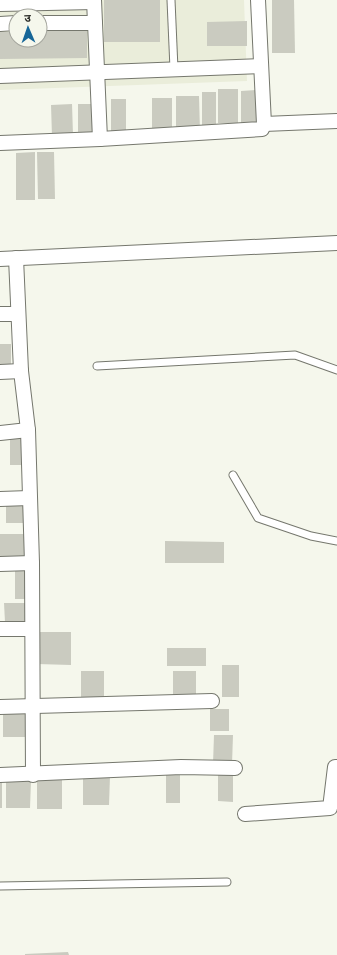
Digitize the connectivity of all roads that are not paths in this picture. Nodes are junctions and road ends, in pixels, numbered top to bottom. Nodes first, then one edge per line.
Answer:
1 (171, 0) edge
2 (258, 0) edge
3 (94, 1) edge
4 (0, 4) edge
5 (95, 22) junction
6 (48, 23) edge
7 (261, 66) junction
8 (174, 70) junction
9 (97, 72) junction
10 (0, 76) edge
11 (337, 121) edge
12 (264, 124) junction
13 (100, 140) junction
14 (0, 143) edge
15 (337, 242) edge
16 (16, 258) junction
17 (0, 259) edge
18 (0, 314) edge
19 (18, 314) junction
20 (97, 366) dead end
21 (337, 370) edge
22 (21, 371) junction
23 (0, 372) edge
24 (28, 430) junction
25 (0, 433) edge
26 (233, 475) dead end
27 (29, 498) junction
28 (0, 499) edge
29 (337, 541) edge
30 (32, 563) junction
31 (0, 564) edge
32 (0, 629) edge
33 (32, 629) junction
34 (212, 700) dead end
35 (32, 706) junction
36 (0, 707) edge
37 (337, 767) edge
38 (235, 768) dead end
39 (0, 775) edge
40 (33, 775) junction
41 (245, 814) dead end
42 (227, 882) dead end
43 (0, 886) edge

1 - 8 lane
2 - 7 street
3 - 4 street
3 - 5 street
5 - 6 street
5 - 9 street
7 - 8 street
7 - 12 street
8 - 9 street
9 - 10 street
9 - 13 street
11 - 12 street
12 - 13 street
13 - 14 street
15 - 16 street
16 - 17 street
16 - 19 street
18 - 19 street
19 - 22 street
20 - 21 lane
22 - 23 street
22 - 24 street
24 - 25 street
24 - 27 street
26 - 29 lane
27 - 28 street
27 - 30 street
30 - 31 street
30 - 33 street
32 - 33 street
33 - 35 street
34 - 35 street
35 - 36 street
35 - 40 street
37 - 41 street
38 - 40 street
39 - 40 street
42 - 43 lane

